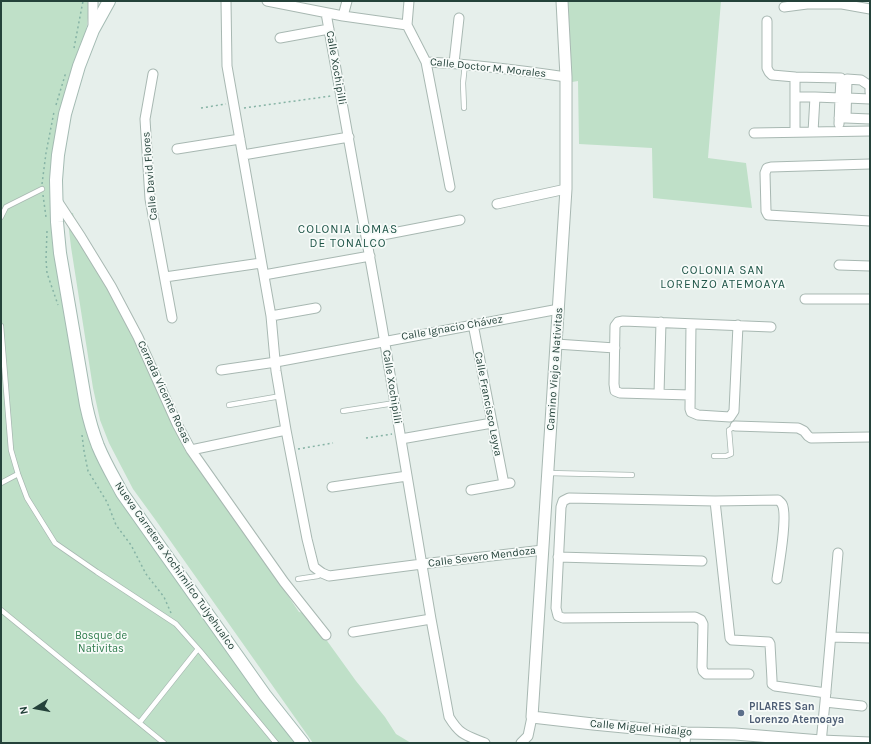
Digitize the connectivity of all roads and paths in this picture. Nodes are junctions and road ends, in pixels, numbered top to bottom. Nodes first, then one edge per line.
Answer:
1 (93, 1) edge
2 (109, 1) edge
3 (226, 1) edge
4 (268, 1) edge
5 (347, 1) edge
6 (409, 1) edge
7 (562, 1) edge
8 (784, 7) dead end
9 (870, 9) edge
10 (326, 13) junction
11 (343, 16) junction
12 (459, 18) dead end
13 (767, 21) dead end
14 (407, 25) junction
15 (329, 29) junction
16 (93, 30) junction
17 (280, 38) dead end
18 (426, 62) junction
19 (454, 63) junction
20 (465, 64) junction
21 (153, 74) dead end
22 (566, 77) junction
23 (795, 77) junction
24 (870, 92) edge
25 (341, 94) junction
26 (795, 97) junction
27 (815, 97) junction
28 (844, 98) junction
29 (870, 99) edge
30 (234, 106) junction
31 (201, 108) dead end
32 (464, 108) dead end
33 (843, 118) junction
34 (870, 118) edge
35 (839, 131) junction
36 (870, 131) edge
37 (794, 132) junction
38 (813, 132) junction
39 (754, 133) dead end
40 (348, 136) junction
41 (240, 139) junction
42 (177, 149) dead end
43 (243, 155) junction
44 (870, 164) edge
45 (450, 187) dead end
46 (566, 189) junction
47 (42, 190) dead end
48 (56, 200) junction
49 (497, 204) dead end
50 (1, 217) edge
51 (460, 220) dead end
52 (870, 221) edge
53 (366, 238) junction
54 (370, 256) junction
55 (261, 263) junction
56 (839, 265) dead end
57 (870, 266) edge
58 (264, 275) junction
59 (165, 277) junction
60 (805, 299) dead end
61 (870, 299) edge
62 (316, 308) dead end
63 (559, 308) junction
64 (271, 316) junction
65 (172, 318) dead end
66 (662, 322) junction
67 (473, 324) junction
68 (691, 324) junction
69 (738, 325) junction
70 (1, 326) edge
71 (771, 327) dead end
72 (384, 341) junction
73 (556, 344) junction
74 (615, 348) junction
75 (276, 362) junction
76 (221, 370) dead end
77 (658, 394) junction
78 (690, 395) junction
79 (281, 396) junction
80 (395, 403) junction
81 (229, 405) dead end
82 (343, 411) dead end
83 (492, 423) junction
84 (735, 426) joint
85 (286, 430) junction
86 (400, 436) junction
87 (870, 437) edge
88 (366, 438) dead end
89 (333, 443) dead end
90 (191, 450) junction
91 (290, 450) junction
92 (714, 456) dead end
93 (548, 473) junction
94 (18, 474) junction
95 (632, 475) dead end
96 (407, 476) junction
97 (1, 483) edge
98 (332, 487) dead end
99 (471, 490) dead end
100 (715, 501) junction
101 (543, 550) junction
102 (838, 553) dead end
103 (558, 557) junction
104 (702, 561) dead end
105 (422, 564) junction
106 (322, 573) junction
107 (298, 579) dead end
108 (777, 579) dead end
109 (1, 610) edge
110 (431, 619) junction
111 (353, 632) dead end
112 (326, 635) dead end
113 (831, 638) junction
114 (870, 638) edge
115 (198, 649) junction
116 (749, 674) dead end
117 (826, 698) junction
118 (862, 706) dead end
119 (532, 717) junction
120 (140, 722) junction
121 (686, 738) edge
122 (734, 739) edge
123 (821, 742) edge
124 (164, 743) edge
125 (276, 743) edge
126 (303, 743) edge
127 (484, 743) edge
128 (521, 743) edge
129 (870, 743) edge

1 - 16 street
2 - 16 main road, Nueva Carretera Xochimilco Tulyehualco
3 - 30 street
4 - 10 street
5 - 11 street
6 - 14 street
7 - 22 street, Camino Viejo a Nativitas
8 - 9 street
10 - 11 street
10 - 15 street, Calle Xochipilli
11 - 14 street
12 - 19 street
13 - 23 street
14 - 18 street, Calle Doctor M. Morales
15 - 17 street
15 - 25 street, Calle Xochipilli
16 - 48 main road, Nueva Carretera Xochimilco Tulyehualco
18 - 19 street, Calle Doctor M. Morales
18 - 45 street
19 - 20 street, Calle Doctor M. Morales
20 - 22 street, Calle Doctor M. Morales
20 - 32 lane
21 - 59 street, Calle David Flores
22 - 46 street, Camino Viejo a Nativitas
23 - 26 street
23 - 28 street
24 - 28 street
25 - 30 path
25 - 40 street, Calle Xochipilli
26 - 27 street
26 - 37 street
27 - 28 street
27 - 38 street
28 - 29 street
28 - 33 street
30 - 31 path
30 - 41 street
33 - 34 street
33 - 35 street
34 - 36 street
35 - 36 street
35 - 38 street
37 - 38 street
37 - 39 street
40 - 43 street
40 - 53 street, Calle Xochipilli
41 - 42 street
41 - 43 street
43 - 55 street
44 - 52 street
46 - 49 street
46 - 63 street, Camino Viejo a Nativitas
47 - 50 lane
48 - 90 street, Cerrada Vicente Rosas
48 - 126 main road, Nueva Carretera Xochimilco Tulyehualco
51 - 53 street
53 - 54 street, Calle Xochipilli
54 - 58 street
54 - 72 street, Calle Xochipilli
55 - 58 street
55 - 59 street
56 - 57 street
58 - 64 street
59 - 65 street, Calle David Flores
60 - 61 street
62 - 64 street
63 - 67 street, Calle Ignacio Chávez
63 - 73 street, Camino Viejo a Nativitas
64 - 75 street
66 - 68 street
66 - 74 street
66 - 77 street
67 - 72 street, Calle Ignacio Chávez
67 - 83 street, Calle Francisco Leyva
68 - 69 street
68 - 78 street
69 - 71 street
69 - 78 street
70 - 94 lane
72 - 75 street, Calle Ignacio Chávez
72 - 80 street, Calle Xochipilli
73 - 74 street
73 - 93 street, Camino Viejo a Nativitas
74 - 77 street
75 - 76 street, Calle Ignacio Chávez
75 - 79 street
77 - 78 street
79 - 81 lane
79 - 85 street
80 - 82 lane
80 - 86 street, Calle Xochipilli
83 - 86 street
83 - 99 street, Calle Francisco Leyva
84 - 87 street
84 - 92 lane
85 - 90 street
85 - 91 street
86 - 88 path
86 - 96 street, Calle Xochipilli
89 - 91 path
90 - 112 street, Cerrada Vicente Rosas
91 - 106 street
93 - 95 lane
93 - 101 street, Camino Viejo a Nativitas
94 - 97 lane
94 - 115 lane
96 - 98 street
96 - 105 street, Calle Xochipilli
100 - 103 street
100 - 108 street
100 - 117 street
101 - 105 street, Calle Severo Mendoza
101 - 119 street, Camino Viejo a Nativitas
102 - 113 street
103 - 104 street
103 - 116 street
105 - 106 street, Calle Severo Mendoza
105 - 110 street, Calle Xochipilli
106 - 107 lane
109 - 120 lane
110 - 111 street
110 - 127 street, Calle Xochipilli
113 - 114 street
113 - 117 street
115 - 120 lane
115 - 125 lane
117 - 118 street
117 - 123 street
119 - 121 street, Calle Miguel Hidalgo
119 - 128 street, Camino Viejo a Nativitas
120 - 124 lane
121 - 122 street, Calle Miguel Hidalgo
122 - 123 street, Calle Miguel Hidalgo
123 - 129 street, Calle Miguel Hidalgo

